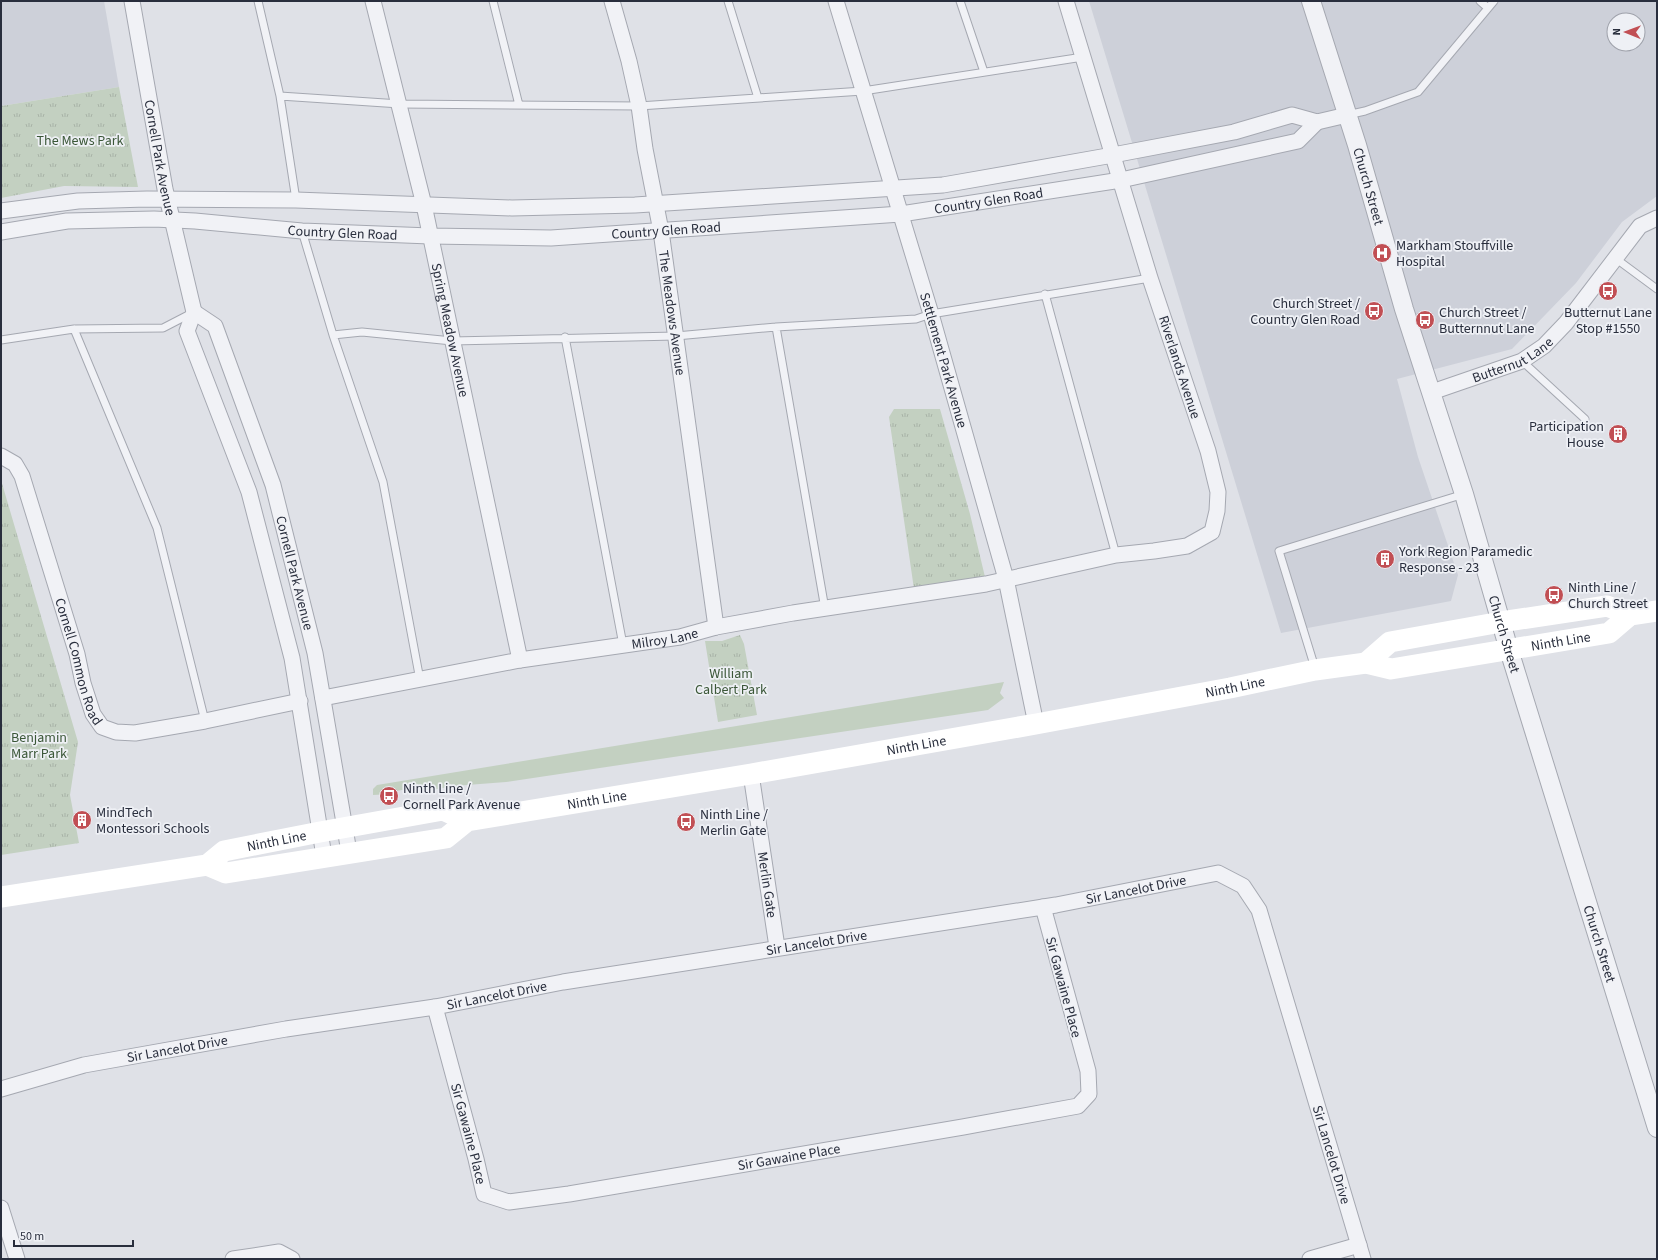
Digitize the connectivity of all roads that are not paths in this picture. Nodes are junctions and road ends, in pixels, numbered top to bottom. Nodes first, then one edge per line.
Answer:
1 (132, 1) edge
2 (258, 1) edge
3 (373, 1) edge
4 (494, 1) edge
5 (612, 1) edge
6 (728, 1) edge
7 (836, 1) edge
8 (960, 1) edge
9 (1066, 1) edge
10 (1311, 1) edge
11 (1480, 1) edge
12 (1494, 1) edge
13 (1488, 8) junction
14 (1083, 57) junction
15 (984, 72) junction
16 (863, 91) junction
17 (280, 96) junction
18 (758, 98) junction
19 (400, 104) junction
20 (519, 105) junction
21 (639, 106) junction
22 (1347, 115) junction
23 (1317, 122) junction
24 (1112, 156) junction
25 (1121, 180) junction
26 (893, 187) junction
27 (167, 199) junction
28 (296, 200) junction
29 (654, 204) junction
30 (424, 205) junction
31 (1, 211) edge
32 (901, 214) junction
33 (173, 220) junction
34 (1654, 223) edge
35 (661, 230) junction
36 (302, 231) junction
37 (1, 232) edge
38 (430, 236) junction
39 (1615, 258) junction
40 (1150, 278) junction
41 (1657, 289) edge
42 (1046, 294) junction
43 (194, 312) junction
44 (931, 314) junction
45 (776, 327) junction
46 (74, 329) junction
47 (333, 335) junction
48 (676, 336) junction
49 (565, 337) junction
50 (1, 340) edge
51 (452, 341) junction
52 (1522, 361) junction
53 (1432, 392) junction
54 (1585, 419) dead end
55 (1, 456) edge
56 (1464, 494) junction
57 (1116, 555) junction
58 (1006, 579) junction
59 (825, 609) junction
60 (1657, 610) edge
61 (1630, 614) junction
62 (1501, 622) junction
63 (716, 627) junction
64 (623, 645) junction
65 (1509, 650) junction
66 (520, 660) junction
67 (1366, 663) junction
68 (1315, 670) junction
69 (420, 680) junction
70 (323, 698) junction
71 (300, 701) junction
72 (205, 721) junction
73 (1036, 724) junction
74 (751, 774) junction
75 (466, 821) junction
76 (345, 827) junction
77 (320, 832) junction
78 (349, 852) junction
79 (324, 856) junction
80 (207, 865) junction
81 (1, 897) edge
82 (1043, 907) junction
83 (777, 947) junction
84 (435, 1007) junction
85 (1, 1089) edge
86 (1657, 1128) edge
87 (1, 1208) edge
88 (1361, 1252) edge
89 (17, 1259) edge
90 (232, 1259) edge
91 (292, 1259) edge
92 (1310, 1259) edge

1 - 27 street, Cornell Park Avenue
2 - 17 lane
3 - 19 street, Spring Meadow Avenue
4 - 20 lane
5 - 21 street, The Meadows Avenue
6 - 18 lane
7 - 16 street, Settlement Park Avenue
8 - 15 lane
9 - 14 street, Riverlands Avenue
10 - 22 street, Church Street
11 - 13 lane
12 - 13 lane
13 - 22 lane
14 - 15 lane
14 - 24 street, Riverlands Avenue
15 - 16 lane
16 - 18 lane
16 - 26 street, Settlement Park Avenue
17 - 19 lane
17 - 28 lane
18 - 21 lane
19 - 20 lane
19 - 30 street, Spring Meadow Avenue
20 - 21 lane
21 - 29 street, The Meadows Avenue
22 - 23 street, Country Glen Road
22 - 53 street, Church Street
23 - 24 street, Country Glen Road
23 - 25 street, Country Glen Road
24 - 25 street, Riverlands Avenue
24 - 26 street, Country Glen Road
25 - 32 street, Country Glen Road
25 - 40 street, Riverlands Avenue
26 - 29 street, Country Glen Road
26 - 32 street, Settlement Park Avenue
27 - 28 street, Country Glen Road
27 - 31 street, Country Glen Road
27 - 33 street, Cornell Park Avenue
28 - 30 street, Country Glen Road
29 - 30 street, Country Glen Road
29 - 35 street, The Meadows Avenue
30 - 38 street, Spring Meadow Avenue
32 - 35 street, Country Glen Road
32 - 44 street, Settlement Park Avenue
33 - 36 street, Country Glen Road
33 - 37 street, Country Glen Road
33 - 43 street, Cornell Park Avenue
34 - 39 street, Butternut Lane
35 - 38 street, Country Glen Road
35 - 48 street, The Meadows Avenue
36 - 38 street, Country Glen Road
36 - 47 lane
38 - 51 street, Spring Meadow Avenue
39 - 41 lane
39 - 52 street, Butternut Lane
40 - 42 lane
40 - 57 street, Riverlands Avenue
42 - 44 lane
42 - 57 lane
43 - 46 lane
43 - 70 street, Cornell Park Avenue
43 - 71 street, Cornell Park Avenue
44 - 45 lane
44 - 58 street, Settlement Park Avenue
45 - 48 lane
45 - 59 lane
46 - 50 lane
46 - 72 lane
47 - 51 lane
47 - 69 lane
48 - 49 lane
48 - 63 street, The Meadows Avenue
49 - 51 lane
49 - 64 lane
51 - 66 street, Spring Meadow Avenue
52 - 53 street, Butternut Lane
52 - 54 lane
53 - 56 street, Church Street
55 - 72 street, Cornell Common Road
56 - 62 street, Church Street
56 - 68 lane
57 - 58 street, Riverlands Avenue
58 - 59 street, Milroy Lane
58 - 73 street, Settlement Park Avenue
59 - 63 street, Milroy Lane
60 - 61 main road, Ninth Line
61 - 62 main road, Ninth Line
61 - 65 main road, Ninth Line
62 - 65 street, Church Street
62 - 67 main road, Ninth Line
63 - 64 street, Milroy Lane
64 - 66 street, Milroy Lane
65 - 67 main road, Ninth Line
65 - 86 street, Church Street
66 - 69 street, Milroy Lane
67 - 68 main road, Ninth Line
68 - 73 main road, Ninth Line
69 - 70 street, Milroy Lane
70 - 76 street, Cornell Park Avenue
71 - 72 street, Cornell Common Road
71 - 77 street, Cornell Park Avenue
73 - 74 main road, Ninth Line
74 - 75 main road, Ninth Line
74 - 83 street, Merlin Gate
75 - 76 main road, Ninth Line
75 - 78 main road, Ninth Line
76 - 77 main road, Ninth Line
76 - 78 street, Cornell Park Avenue
77 - 79 street, Cornell Park Avenue
77 - 80 main road, Ninth Line
78 - 79 main road, Ninth Line
79 - 80 main road, Ninth Line
80 - 81 main road
82 - 83 street, Sir Lancelot Drive
82 - 84 street, Sir Gawaine Place
82 - 88 street, Sir Lancelot Drive
83 - 84 street, Sir Lancelot Drive
84 - 85 street, Sir Lancelot Drive
87 - 89 street
88 - 92 street
90 - 91 street

